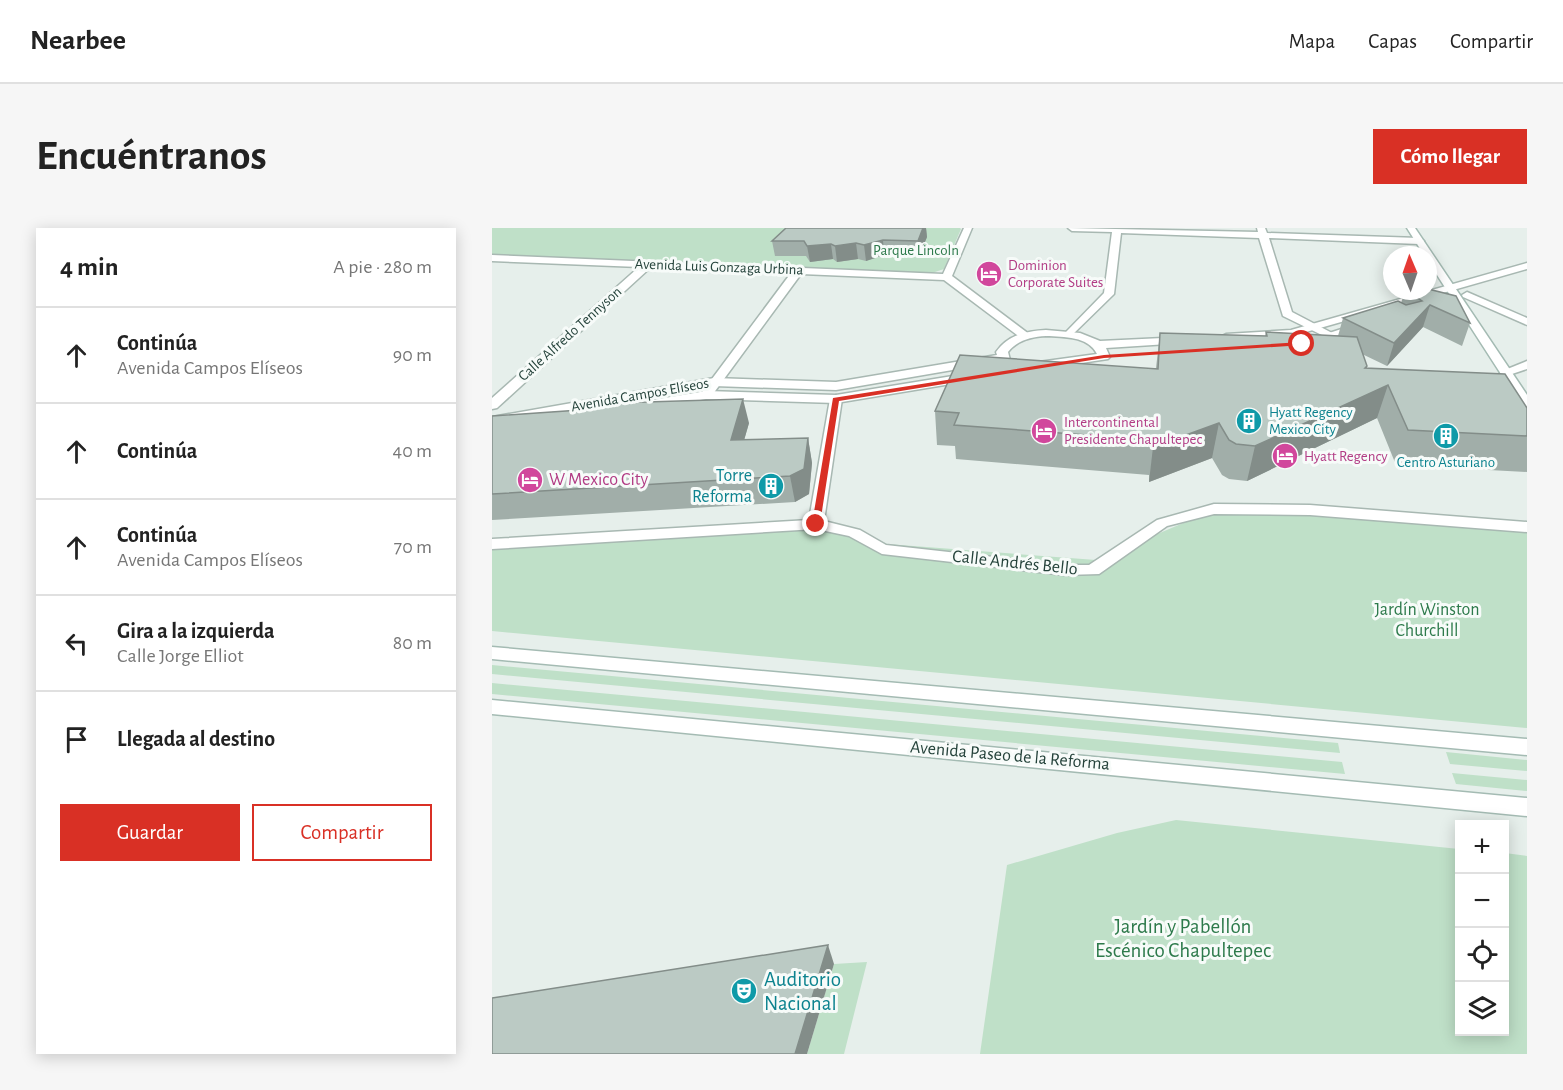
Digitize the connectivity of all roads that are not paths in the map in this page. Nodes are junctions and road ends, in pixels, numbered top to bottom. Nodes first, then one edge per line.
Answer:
1 (968, 228) edge
2 (1072, 228) edge
3 (1411, 228) edge
4 (1117, 229) edge
5 (1263, 232) edge
6 (1419, 241) junction
7 (493, 259) edge
8 (648, 264) junction
9 (1527, 266) edge
10 (799, 270) junction
11 (946, 277) junction
12 (1527, 277) edge
13 (1451, 288) junction
14 (1462, 296) junction
15 (1394, 317) edge
16 (1527, 322) edge
17 (1372, 323) edge
18 (1311, 327) junction
19 (1070, 334) junction
20 (1025, 336) junction
21 (1330, 336) junction
22 (1224, 349) edge
23 (1101, 351) junction
24 (1189, 351) edge
25 (1002, 358) junction
26 (1527, 365) edge
27 (1015, 369) junction
28 (1506, 372) junction
29 (714, 382) junction
30 (1522, 392) edge
31 (706, 395) junction
32 (836, 399) junction
33 (492, 405) edge
34 (1527, 405) edge
35 (1517, 418) edge
36 (492, 421) edge
37 (492, 434) edge
38 (816, 524) junction
39 (1527, 526) edge
40 (492, 544) edge
41 (492, 653) edge
42 (492, 707) edge
43 (1527, 747) edge
44 (1527, 807) edge

1 - 11 street
2 - 4 street
3 - 6 street
4 - 5 street
4 - 19 street
5 - 6 street
5 - 18 street
6 - 13 street
7 - 8 street, Avenida Luis Gonzaga Urbina
8 - 10 street, Avenida Luis Gonzaga Urbina
8 - 33 street, Calle Alfredo Tennyson
9 - 13 street
10 - 11 street, Avenida Luis Gonzaga Urbina
10 - 29 street
11 - 20 street
12 - 14 street
13 - 14 street
13 - 18 street
14 - 15 street
14 - 16 street
14 - 28 street
17 - 21 street
18 - 21 street
18 - 23 street
19 - 20 street
19 - 23 street
20 - 25 street
21 - 22 street
23 - 24 street
23 - 27 street, Avenida Campos Elíseos
25 - 27 street
25 - 29 street, Avenida Campos Elíseos
26 - 28 street
27 - 32 street, Avenida Campos Elíseos
28 - 30 street
29 - 31 street
29 - 36 street, Avenida Campos Elíseos
30 - 34 street
30 - 35 street
31 - 32 street, Avenida Campos Elíseos
31 - 37 street, Avenida Campos Elíseos
32 - 38 street
38 - 39 street, Calle Andrés Bello
38 - 40 street, Calle Andrés Bello
41 - 43 street
42 - 44 street, Avenida Paseo de la Reforma

